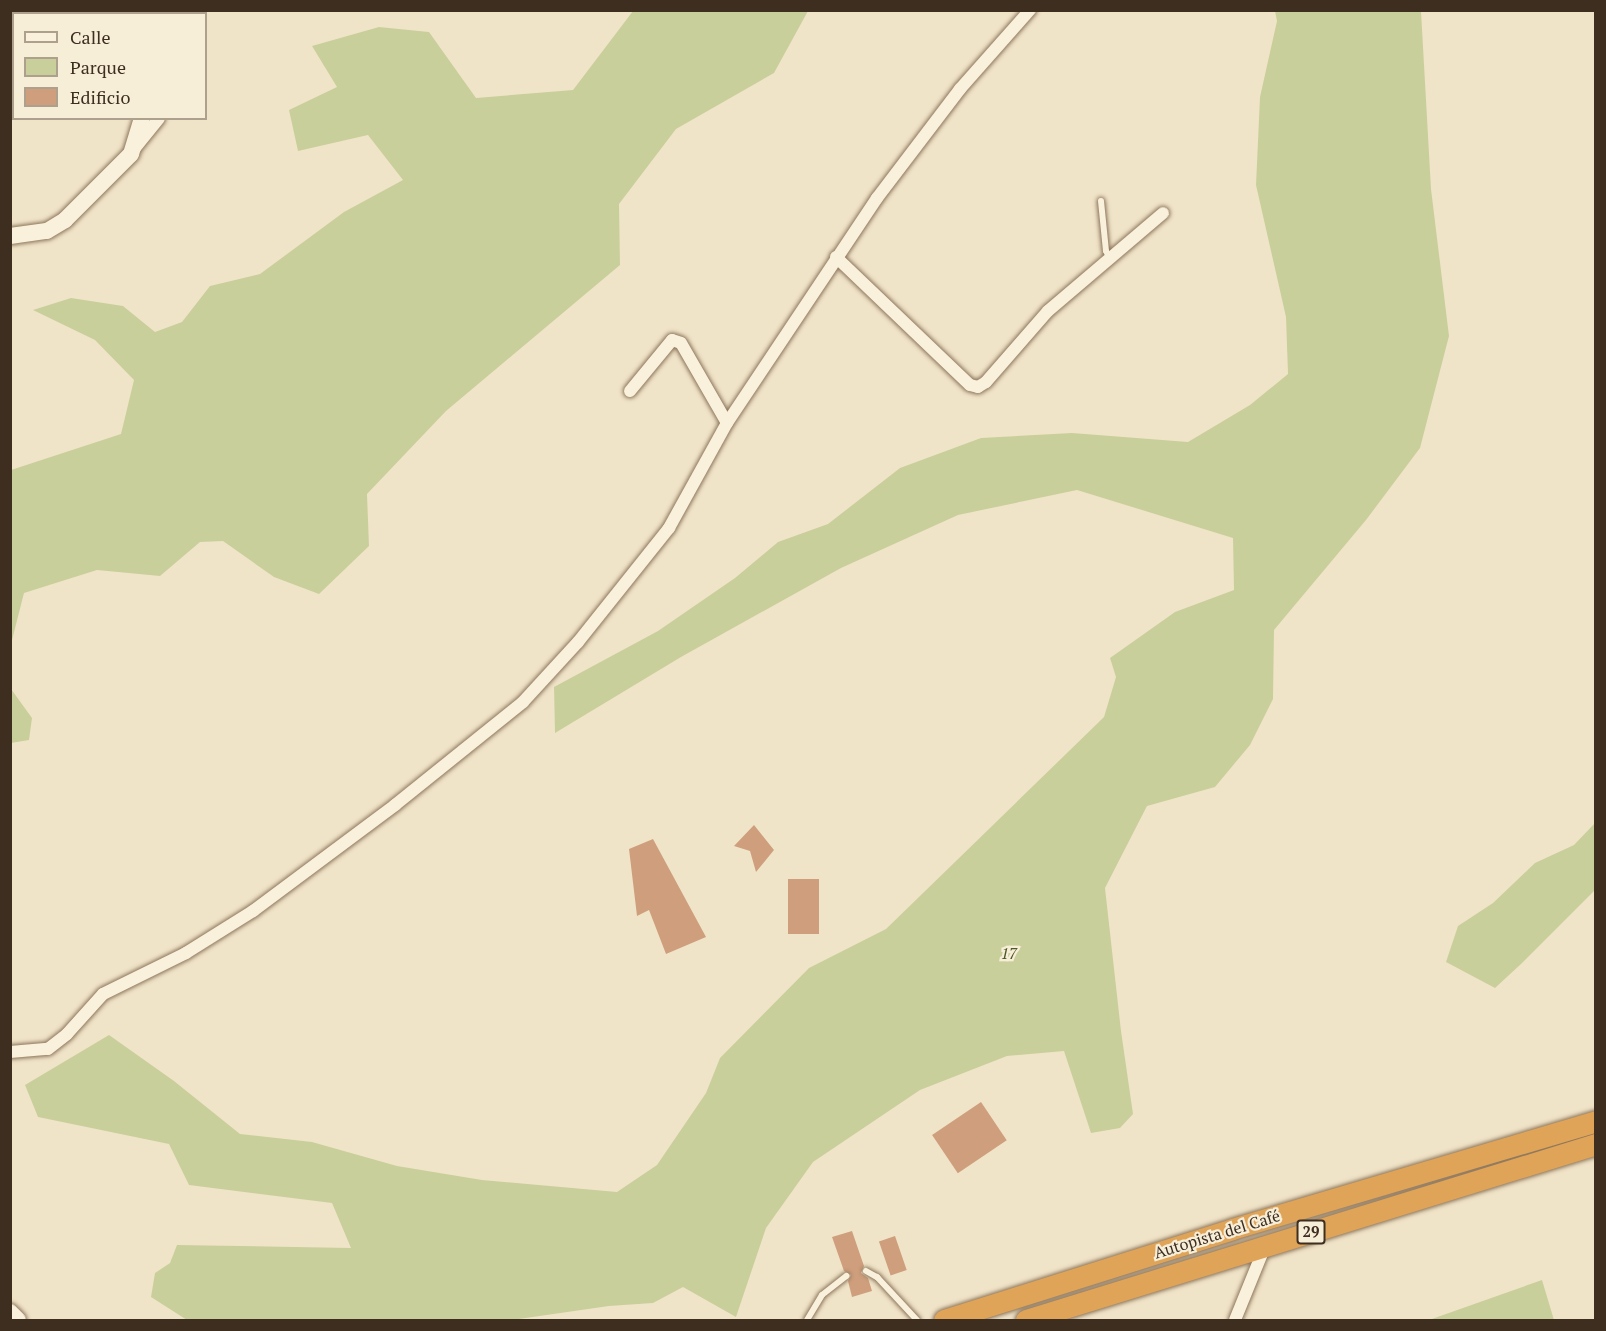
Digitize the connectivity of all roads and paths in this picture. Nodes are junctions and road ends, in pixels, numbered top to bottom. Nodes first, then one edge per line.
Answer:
1 (1030, 10) edge
2 (141, 120) edge
3 (157, 120) edge
4 (131, 154) junction
5 (1101, 201) dead end
6 (1163, 213) dead end
7 (10, 236) edge
8 (836, 257) junction
9 (1111, 260) junction
10 (630, 391) dead end
11 (727, 423) junction
12 (10, 1052) edge
13 (1596, 1121) edge
14 (1590, 1149) edge
15 (1265, 1246) junction
16 (866, 1271) dead end
17 (846, 1276) dead end
18 (10, 1312) edge
19 (18, 1320) edge
20 (807, 1320) edge
21 (917, 1320) edge
22 (944, 1320) edge
23 (1026, 1320) edge
24 (1235, 1320) edge

1 - 8 street
2 - 4 street
3 - 4 street
4 - 7 street
5 - 9 lane
6 - 9 street
8 - 9 street
8 - 11 street
10 - 11 street
11 - 12 street
13 - 22 highway, Autopista del Café / 29
14 - 15 highway, Autopista del Café / 29
15 - 23 highway, Autopista del Café / 29
15 - 24 street
16 - 21 lane
17 - 20 lane
18 - 19 street

